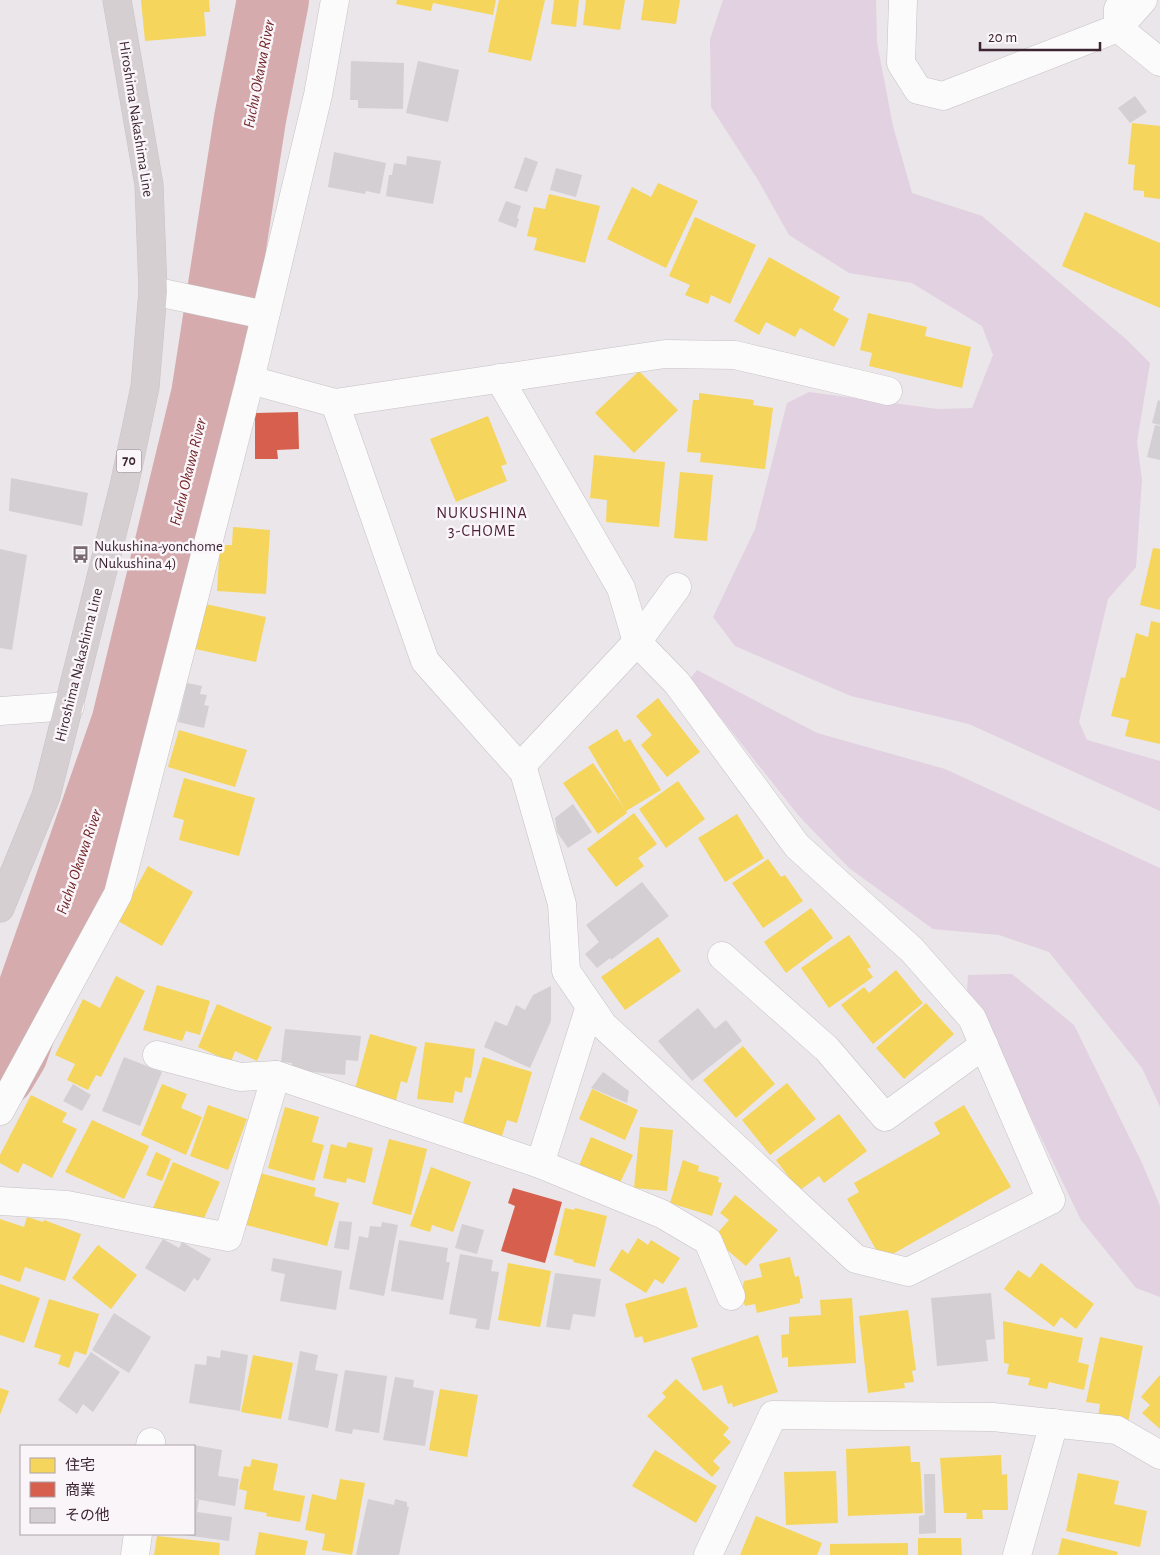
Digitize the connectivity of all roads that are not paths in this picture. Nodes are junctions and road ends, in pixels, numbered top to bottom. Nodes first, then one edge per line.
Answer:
1 (117, 0) edge
2 (335, 0) edge
3 (903, 0) edge
4 (1118, 0) edge
5 (1143, 0) edge
6 (1118, 28) junction
7 (1160, 62) edge
8 (153, 291) junction
9 (265, 315) junction
10 (499, 378) junction
11 (250, 380) junction
12 (888, 391) dead end
13 (335, 403) junction
14 (677, 587) dead end
15 (637, 642) junction
16 (70, 706) junction
17 (0, 711) edge
18 (520, 767) junction
19 (0, 908) edge
20 (722, 956) dead end
21 (590, 1006) junction
22 (984, 1045) junction
23 (157, 1054) dead end
24 (276, 1075) junction
25 (0, 1111) edge
26 (540, 1164) junction
27 (0, 1201) edge
28 (731, 1296) dead end
29 (1054, 1423) junction
30 (1160, 1455) edge
31 (138, 1535) edge
32 (135, 1555) edge
33 (708, 1555) edge
34 (1017, 1555) edge

1 - 8 main road, Hiroshima Nakashima Line / 70
2 - 9 street
3 - 6 street
4 - 6 street
5 - 6 street
6 - 7 street
8 - 9 street
8 - 16 main road, Hiroshima Nakashima Line / 70
9 - 11 street
10 - 12 street
10 - 13 street
10 - 15 street
11 - 13 street
11 - 25 street
13 - 18 street
14 - 15 street
15 - 18 street
15 - 22 street
16 - 17 street
16 - 19 main road, Hiroshima Nakashima Line / 70
18 - 21 street
20 - 22 street
21 - 22 street
21 - 26 street
23 - 24 street
24 - 26 street
24 - 27 street
26 - 28 street
29 - 30 street
29 - 33 street
29 - 34 street
31 - 32 street

